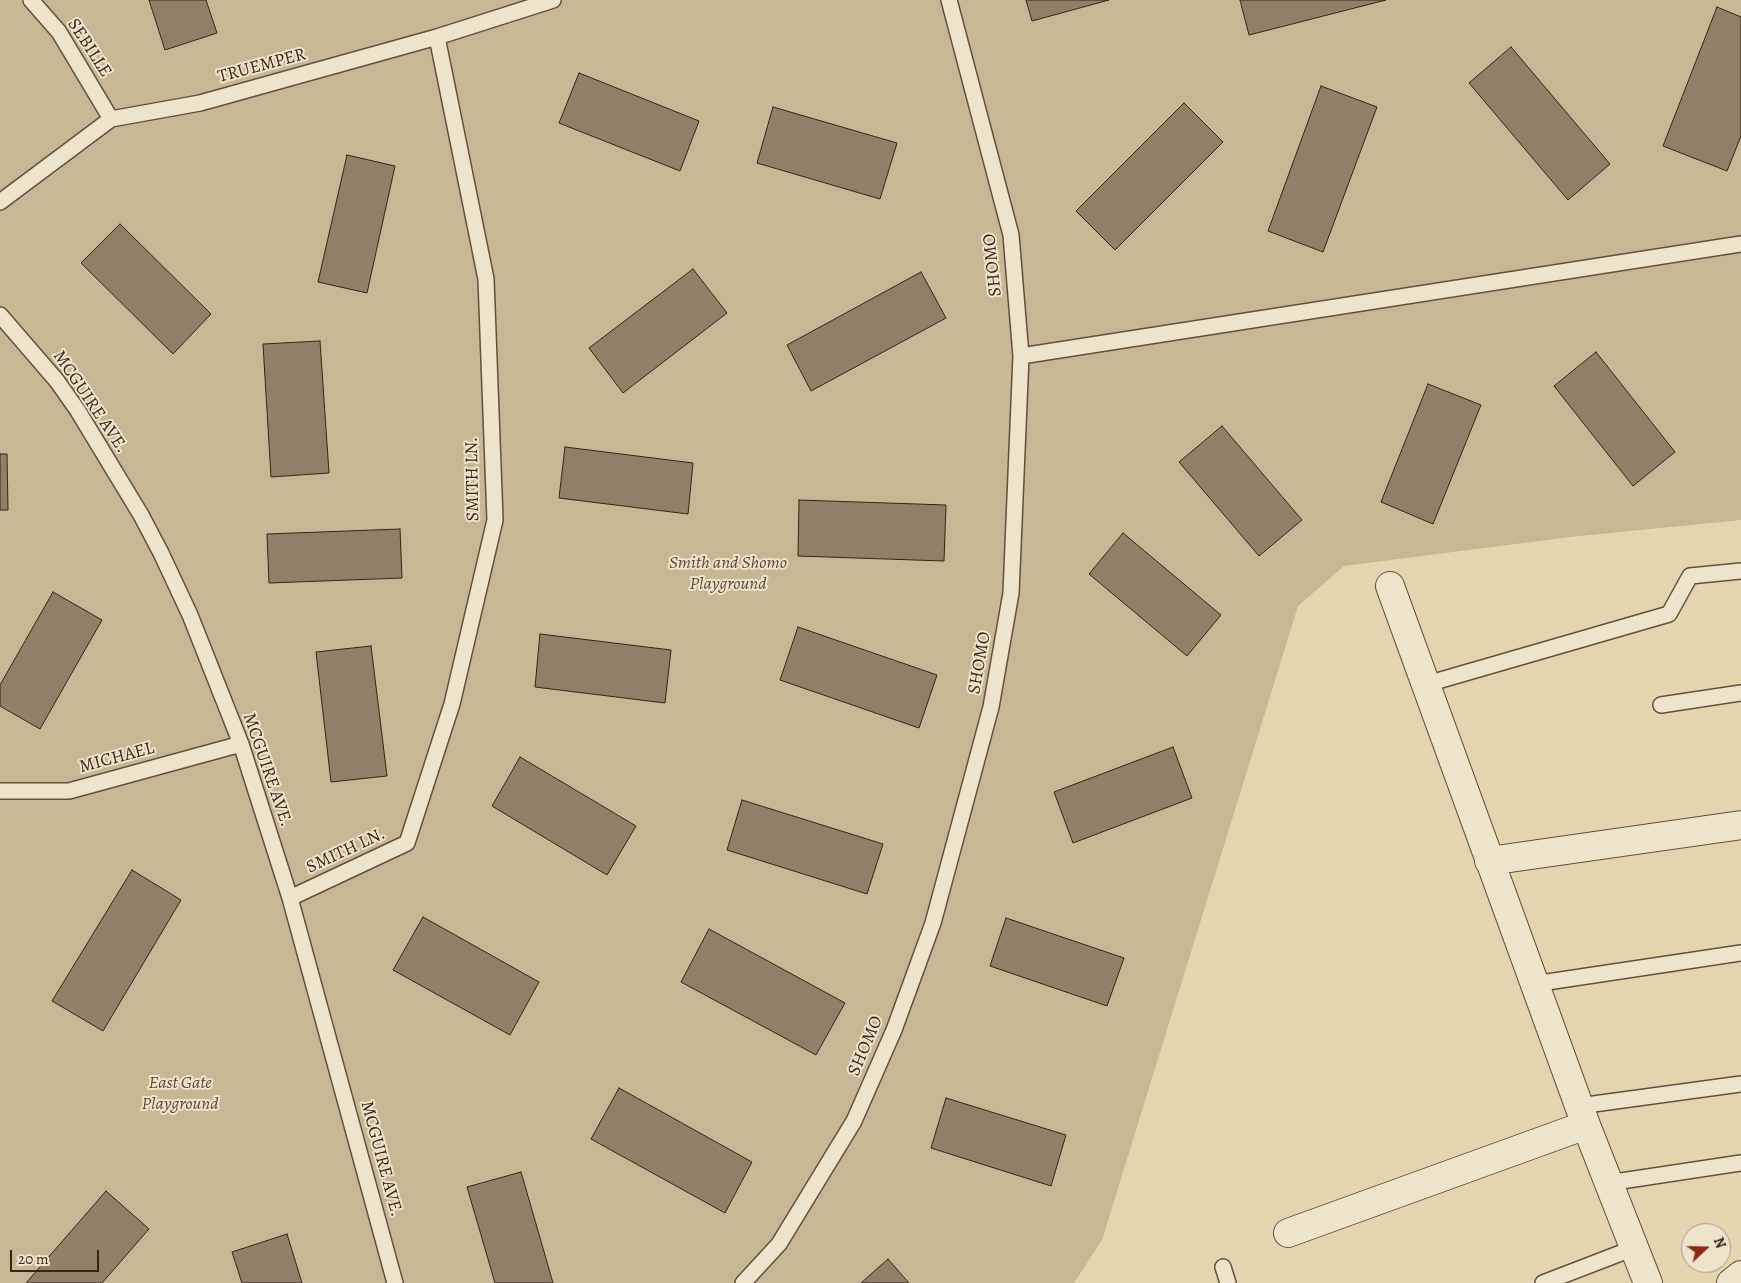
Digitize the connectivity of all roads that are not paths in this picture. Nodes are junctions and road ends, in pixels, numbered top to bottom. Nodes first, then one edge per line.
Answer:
1 (30, 0) edge
2 (553, 0) edge
3 (949, 0) edge
4 (437, 38) junction
5 (112, 119) junction
6 (0, 202) edge
7 (1741, 244) edge
8 (0, 315) edge
9 (1021, 356) junction
10 (1741, 571) edge
11 (1390, 586) dead end
12 (1427, 684) junction
13 (1741, 693) edge
14 (1661, 705) dead end
15 (241, 744) junction
16 (0, 791) edge
17 (1741, 825) edge
18 (1489, 861) junction
19 (290, 898) junction
20 (1741, 953) edge
21 (1534, 984) junction
22 (1741, 1084) edge
23 (1582, 1115) junction
24 (1741, 1163) edge
25 (1608, 1183) junction
26 (1288, 1232) dead end
27 (1634, 1248) junction
28 (1223, 1267) dead end
29 (1741, 1275) edge
30 (395, 1283) edge
31 (743, 1283) edge
32 (1228, 1283) edge
33 (1543, 1283) edge
34 (1648, 1283) edge
35 (1730, 1283) edge

1 - 5 lane, SEBILLE
2 - 4 lane, TRUEMPER
3 - 9 lane, SHOMO
4 - 5 lane, TRUEMPER
4 - 19 lane, SMITH LN.
5 - 6 lane, TRUEMPER
7 - 9 lane
8 - 15 lane, MCGUIRE AVE.
9 - 31 lane, SHOMO
10 - 12 lane
11 - 12 street
12 - 18 street
13 - 14 lane
15 - 16 lane, MICHAEL
15 - 19 lane, MCGUIRE AVE.
17 - 18 street
18 - 21 street
19 - 30 lane, MCGUIRE AVE.
20 - 21 lane
21 - 23 street
22 - 23 lane
23 - 25 street
23 - 26 street
24 - 25 lane
25 - 27 street
27 - 33 lane
27 - 34 street
28 - 32 lane
29 - 35 street

